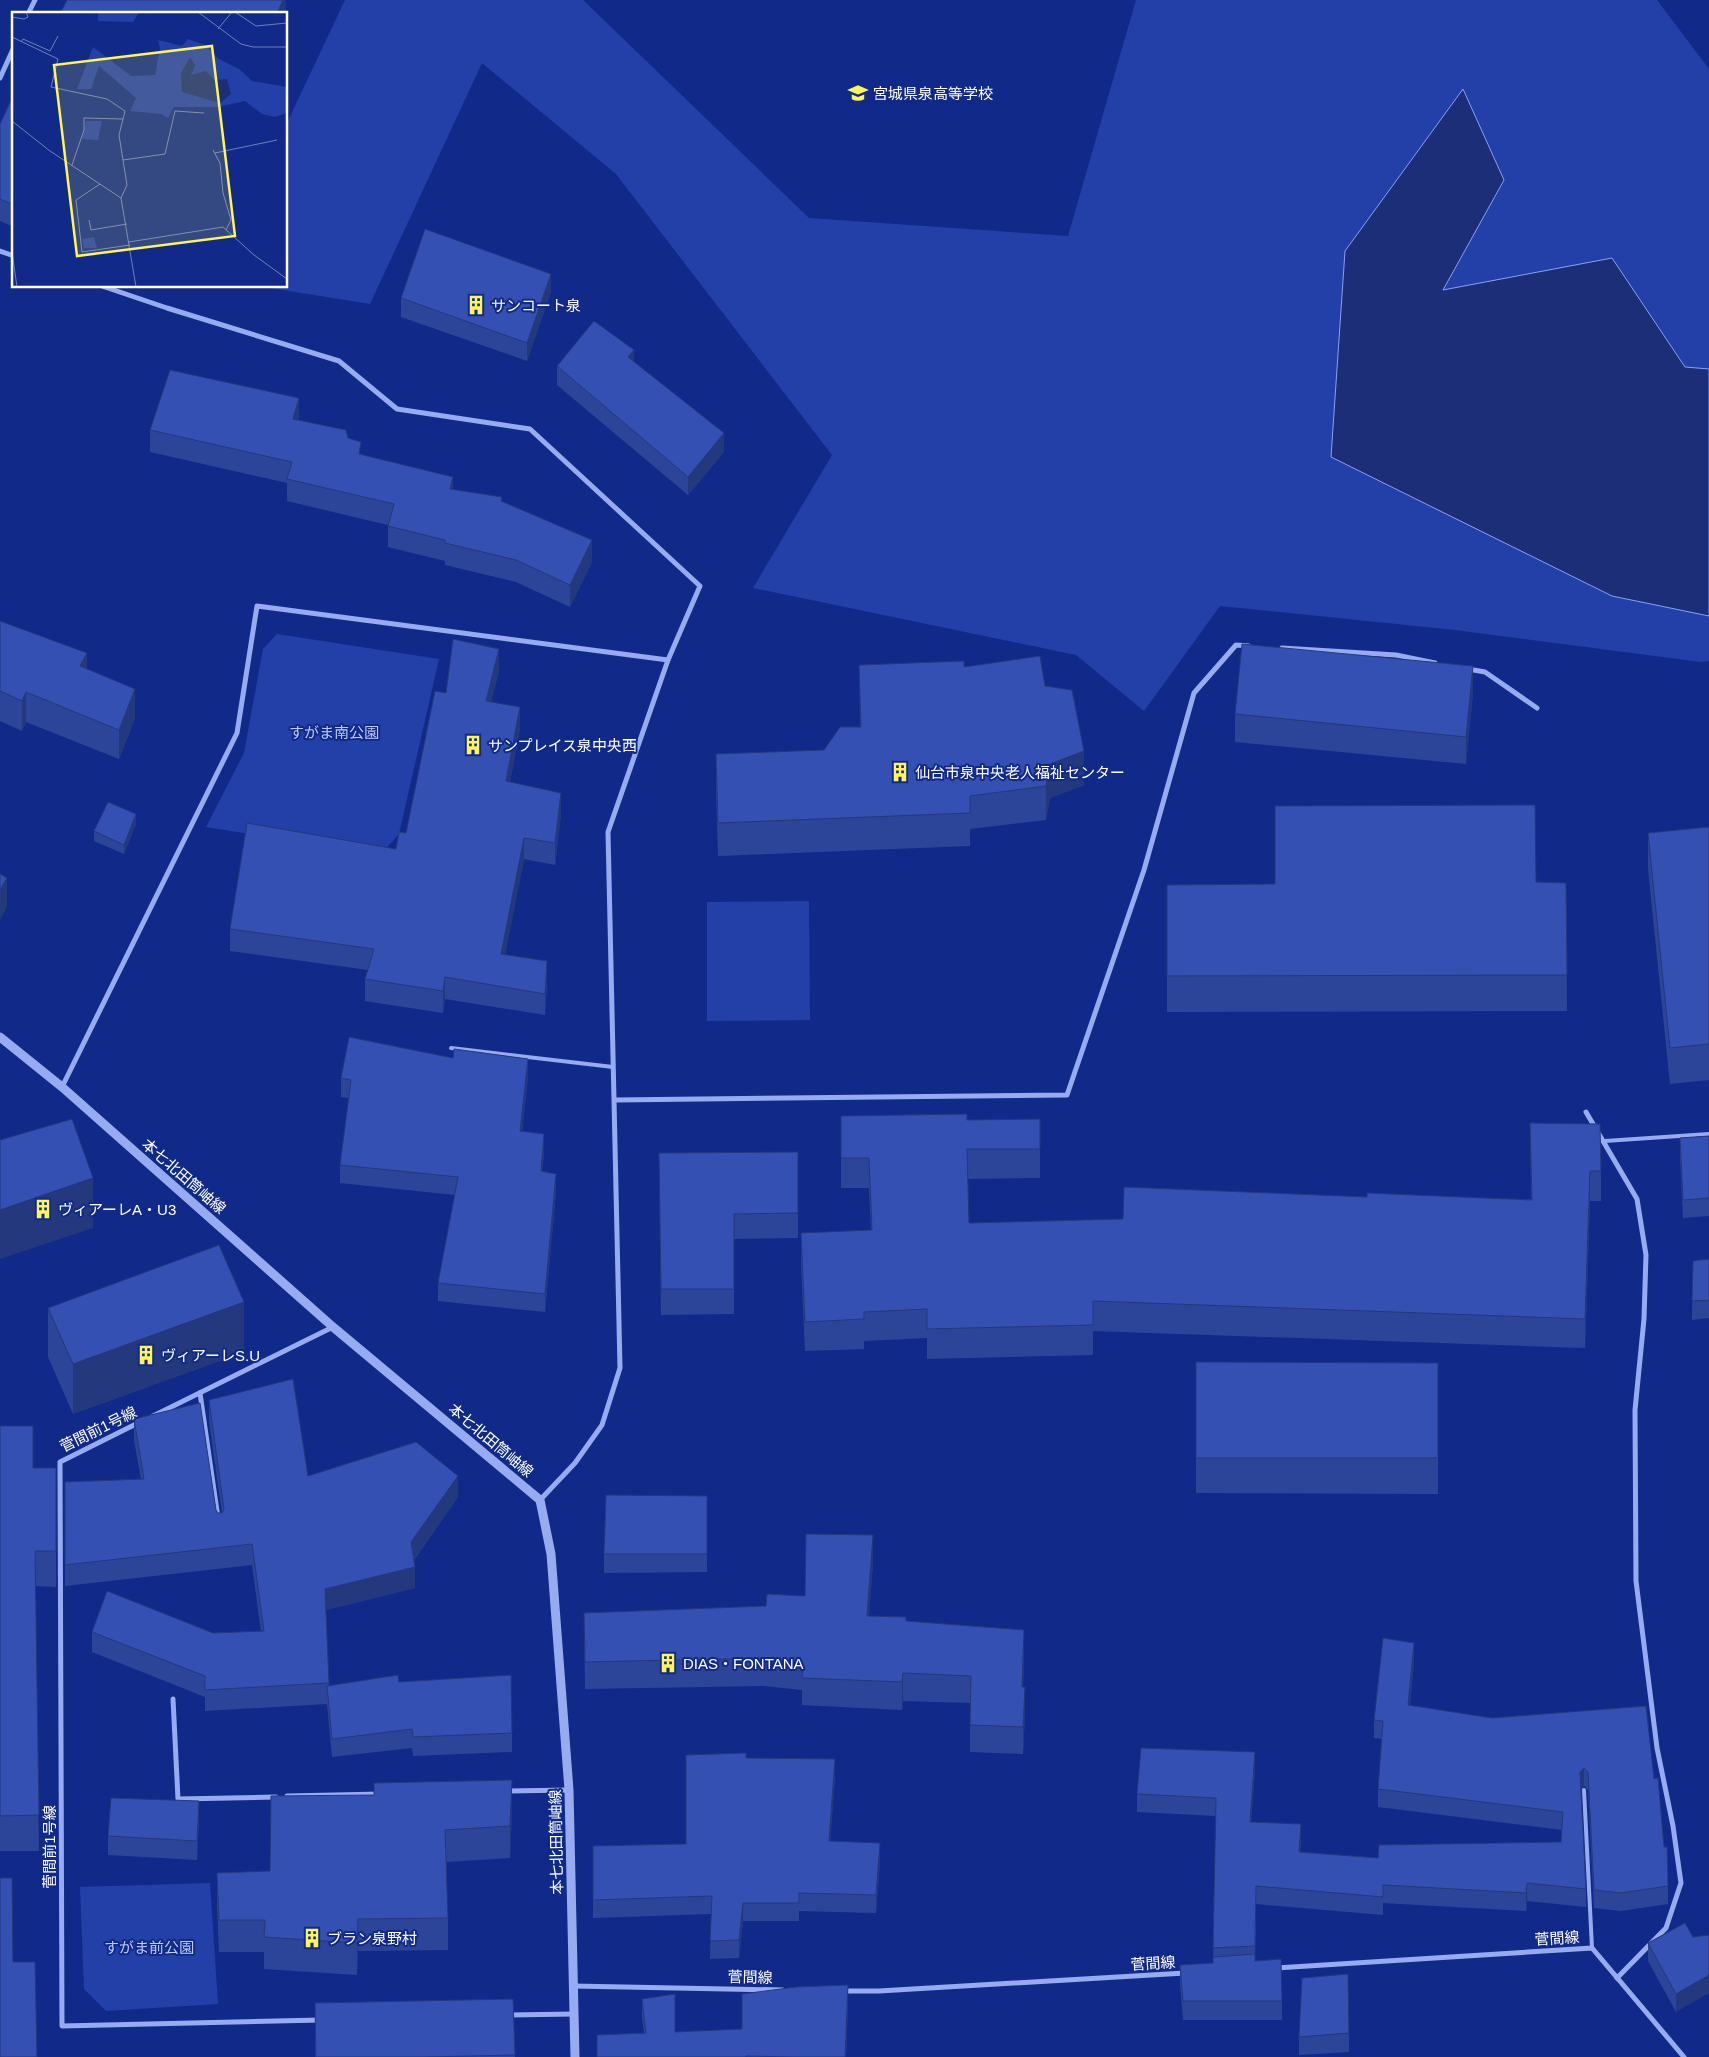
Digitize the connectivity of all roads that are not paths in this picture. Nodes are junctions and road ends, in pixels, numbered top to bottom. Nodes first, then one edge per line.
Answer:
1 (34, 0) edge
2 (29, 12) edge
3 (12, 51) edge
4 (0, 78) edge
5 (0, 251) edge
6 (12, 255) edge
7 (108, 288) edge
8 (1255, 646) edge
9 (1274, 647) edge
10 (668, 660) junction
11 (1441, 664) edge
12 (1459, 667) edge
13 (1537, 708) dead end
14 (0, 1037) edge
15 (451, 1048) dead end
16 (613, 1067) junction
17 (62, 1087) junction
18 (615, 1100) junction
19 (1586, 1112) dead end
20 (1709, 1134) edge
21 (1604, 1142) junction
22 (333, 1326) junction
23 (200, 1392) junction
24 (540, 1500) junction
25 (220, 1530) edge
26 (173, 1699) dead end
27 (569, 1790) junction
28 (1584, 1790) dead end
29 (500, 1791) edge
30 (383, 1794) edge
31 (1592, 1948) junction
32 (1268, 1968) edge
33 (1190, 1973) edge
34 (1617, 1978) junction
35 (573, 1986) junction
36 (790, 1990) edge
37 (830, 1990) edge
38 (574, 2014) junction
39 (504, 2016) edge
40 (326, 2020) edge
41 (575, 2057) edge
42 (1684, 2057) edge

1 - 2 street
3 - 4 street
5 - 6 street
7 - 10 street
8 - 18 street
9 - 11 street
10 - 16 street
10 - 17 street
12 - 13 street
14 - 17 street, 本七北田筒岫線
15 - 16 lane
16 - 18 street
17 - 22 street, 本七北田筒岫線
18 - 24 street
19 - 21 street
20 - 21 lane
21 - 34 street
22 - 23 street, 菅間前1号線
22 - 24 street, 本七北田筒岫線
23 - 25 street
23 - 40 street, 菅間前1号線
24 - 27 street, 本七北田筒岫線
26 - 30 street
27 - 29 street
27 - 35 street, 本七北田筒岫線
28 - 31 lane
31 - 32 street, 菅間線
31 - 34 street, 菅間線
33 - 37 street, 菅間線
34 - 42 street, 菅間線
35 - 36 street, 菅間線
35 - 38 street, 本七北田筒岫線
38 - 39 street
38 - 41 street, 本七北田筒岫線

